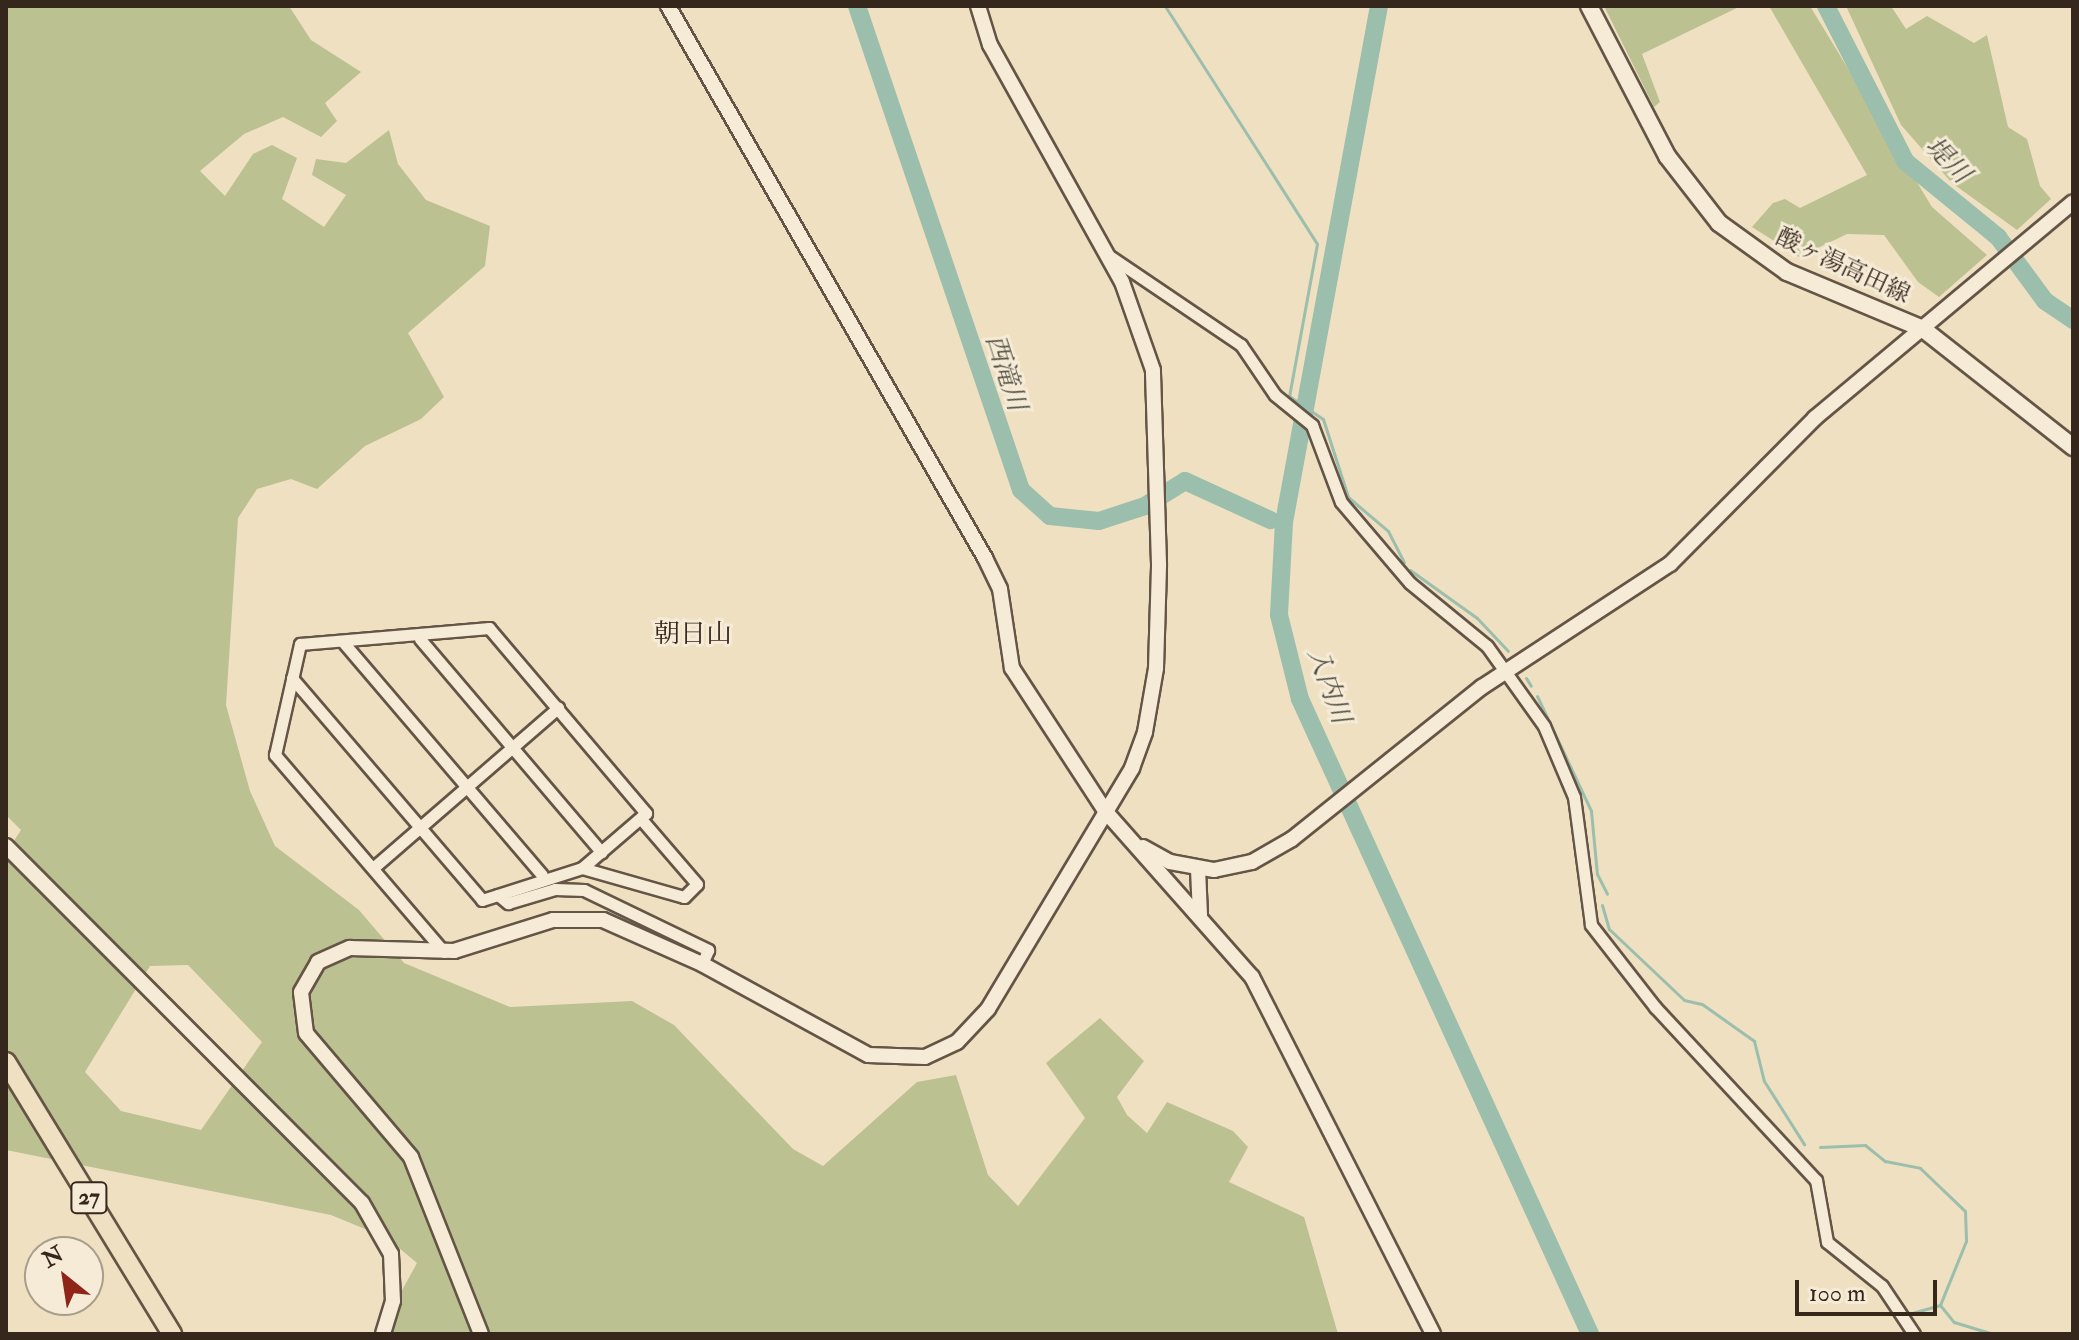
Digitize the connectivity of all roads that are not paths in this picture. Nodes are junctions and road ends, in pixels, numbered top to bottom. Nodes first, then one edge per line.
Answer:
1 (668, 6) edge
2 (978, 6) edge
3 (1589, 6) edge
4 (2073, 202) edge
5 (1107, 254) junction
6 (1923, 329) junction
7 (2073, 447) edge
8 (420, 639) junction
9 (343, 642) junction
10 (1507, 672) junction
11 (292, 678) junction
12 (558, 708) junction
13 (512, 748) junction
14 (467, 787) junction
15 (1106, 812) junction
16 (641, 819) junction
17 (419, 828) junction
18 (1127, 836) junction
19 (6, 846) edge
20 (601, 852) junction
21 (373, 868) junction
22 (582, 868) junction
23 (1198, 869) junction
24 (542, 875) junction
25 (498, 895) junction
26 (1202, 919) junction
27 (444, 952) junction
28 (702, 964) junction
29 (6, 1062) edge
30 (172, 1334) edge
31 (383, 1334) edge
32 (481, 1334) edge
33 (1433, 1334) edge
34 (1914, 1334) edge

1 - 15 street
2 - 5 street
3 - 6 main road, 酸ヶ湯高田線
4 - 6 street
5 - 10 street
5 - 15 street
6 - 7 main road, 酸ヶ湯高田線
6 - 10 street
8 - 9 street
8 - 12 street
8 - 13 street
9 - 11 street
9 - 14 street
10 - 23 street
10 - 34 street
11 - 17 street
11 - 21 street
12 - 13 street
12 - 16 street
13 - 14 street
13 - 20 street
14 - 17 street
14 - 24 street
15 - 18 street
15 - 28 street
16 - 20 street
16 - 22 street
17 - 21 street
17 - 25 street
18 - 23 street
18 - 26 street
19 - 31 street
20 - 22 street
21 - 27 street
22 - 24 street
23 - 26 street
24 - 25 street
25 - 28 street
26 - 33 street
27 - 28 street
27 - 32 street
29 - 30 main road, 27

